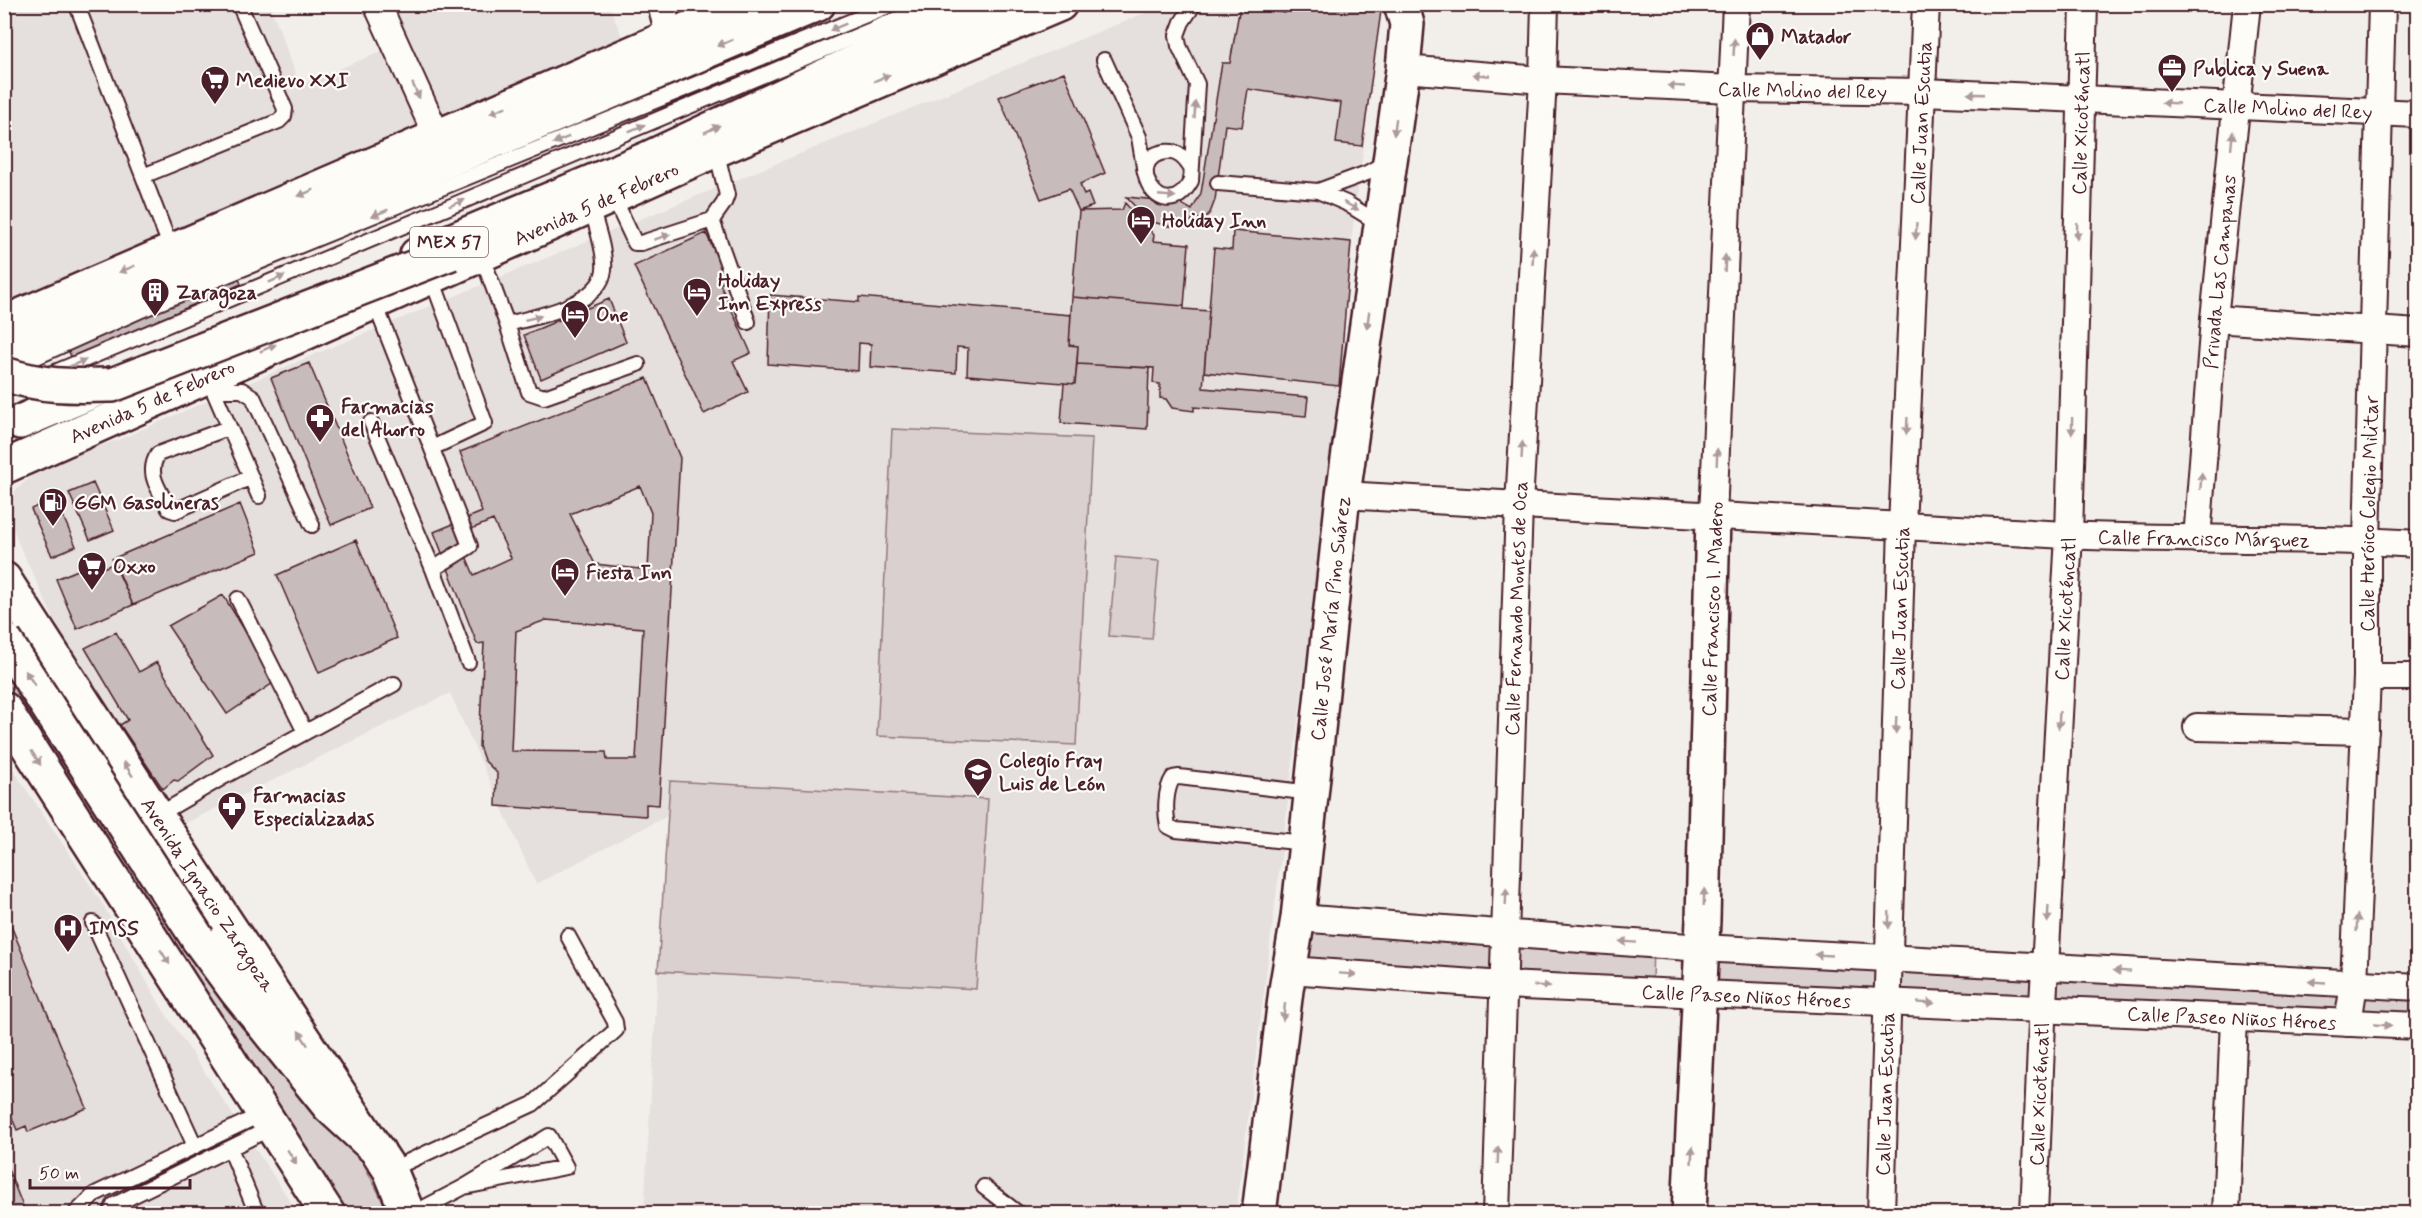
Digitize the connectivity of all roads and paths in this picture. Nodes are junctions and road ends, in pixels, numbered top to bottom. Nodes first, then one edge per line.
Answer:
1 (78, 4) edge
2 (238, 4) edge
3 (376, 4) edge
4 (661, 4) edge
5 (748, 4) edge
6 (787, 4) edge
7 (818, 4) edge
8 (893, 4) edge
9 (933, 4) edge
10 (992, 4) edge
11 (1060, 4) edge
12 (1194, 4) edge
13 (1545, 4) edge
14 (1736, 4) edge
15 (1926, 4) edge
16 (2084, 4) edge
17 (2247, 4) edge
18 (2382, 4) edge
19 (1406, 11) edge
20 (679, 32) junction
21 (874, 53) junction
22 (1104, 60) dead end
23 (1403, 69) junction
24 (1543, 80) junction
25 (1732, 89) junction
26 (1923, 92) junction
27 (2080, 98) junction
28 (2235, 107) junction
29 (2379, 112) junction
30 (2418, 114) edge
31 (794, 116) junction
32 (437, 136) junction
33 (716, 150) junction
34 (1390, 160) junction
35 (143, 177) junction
36 (1145, 177) junction
37 (1195, 177) junction
38 (1218, 183) dead end
39 (1318, 190) junction
40 (594, 204) junction
41 (712, 220) junction
42 (1381, 225) junction
43 (172, 250) junction
44 (454, 261) junction
45 (374, 302) junction
46 (2214, 320) junction
47 (748, 322) dead end
48 (4, 323) edge
49 (507, 324) junction
50 (2373, 331) junction
51 (2418, 333) edge
52 (4, 348) edge
53 (638, 364) dead end
54 (8, 378) edge
55 (210, 383) junction
56 (20, 422) dead end
57 (371, 422) dead end
58 (228, 428) junction
59 (432, 448) junction
60 (4, 467) edge
61 (249, 478) junction
62 (1343, 495) junction
63 (259, 496) dead end
64 (1519, 505) junction
65 (1713, 516) junction
66 (312, 525) dead end
67 (1902, 526) junction
68 (2069, 535) junction
69 (2197, 539) junction
70 (2367, 540) junction
71 (2418, 544) edge
72 (433, 569) junction
73 (4, 579) edge
74 (238, 598) dead end
75 (4, 639) edge
76 (468, 662) dead end
77 (2367, 676) junction
78 (2418, 677) edge
79 (394, 684) dead end
80 (4, 709) edge
81 (2197, 727) dead end
82 (2365, 731) junction
83 (305, 732) junction
84 (1311, 793) junction
85 (158, 815) junction
86 (1306, 843) junction
87 (191, 869) junction
88 (1298, 918) junction
89 (93, 922) dead end
90 (144, 924) junction
91 (1504, 932) junction
92 (568, 936) dead end
93 (1702, 948) junction
94 (1887, 958) junction
95 (2045, 967) junction
96 (1289, 970) junction
97 (2354, 984) junction
98 (1503, 985) junction
99 (2418, 987) edge
100 (1700, 993) junction
101 (1886, 1002) junction
102 (2043, 1009) junction
103 (2234, 1018) junction
104 (2348, 1023) junction
105 (2418, 1026) edge
106 (268, 1120) junction
107 (195, 1146) junction
108 (230, 1148) junction
109 (384, 1161) junction
110 (464, 1187) junction
111 (984, 1187) dead end
112 (75, 1214) edge
113 (110, 1214) edge
114 (257, 1214) edge
115 (328, 1214) edge
116 (410, 1214) edge
117 (1019, 1214) edge
118 (1259, 1214) edge
119 (1496, 1214) edge
120 (1689, 1214) edge
121 (1881, 1214) edge
122 (2034, 1214) edge
123 (2226, 1214) edge

1 - 35 lane
2 - 35 lane
3 -> 32 street
4 - 20 street
5 - 20 main road
6 - 20 main road
7 -> 52 main road
8 -> 54 lane
54 -> 9 lane
10 - 21 main road, Avenida 5 de Febrero / MEX 57
31 -> 11 main road, Avenida 5 de Febrero
37 -> 12 lane
13 - 24 street, Calle Fernando Montes de Oca
25 -> 14 street, Calle Francisco I. Madero
15 - 26 street, Calle Juan Escutia
16 - 27 street, Calle Xicoténcatl
17 - 28 street, Privada Las Campanas
18 - 29 street, Calle Heróico Colegio Militar
19 - 23 main road, Calle José María Pino Suárez
20 -> 32 main road
21 - 31 main road
56 -> 21 main road, Avenida 5 de Febrero / MEX 57
22 - 36 lane
24 -> 23 street, Calle Molino del Rey
23 -> 34 main road, Calle José María Pino Suárez
25 -> 24 street, Calle Molino del Rey
64 -> 24 street, Calle Fernando Montes de Oca
25 - 26 street, Calle Molino del Rey
65 -> 25 street, Calle Francisco I. Madero
27 -> 26 street, Calle Molino del Rey
26 -> 67 street, Calle Juan Escutia
28 -> 27 street, Calle Molino del Rey
27 -> 68 street, Calle Xicoténcatl
28 - 29 street, Calle Molino del Rey
46 -> 28 street, Privada Las Campanas
29 - 30 street, Calle Molino del Rey
29 - 50 street, Calle Heróico Colegio Militar
31 - 33 main road, Avenida 5 de Febrero
32 -> 43 main road
33 - 40 main road, Avenida 5 de Febrero
33 - 41 lane
34 - 39 lane
34 - 42 main road, Calle José María Pino Suárez
35 - 43 lane
36 -> 37 lane
36 - 37 lane
38 - 39 lane
39 -> 42 lane
40 -> 41 lane
40 - 44 main road, Avenida 5 de Febrero
49 -> 40 lane
41 - 47 lane
42 -> 62 main road, Calle José María Pino Suárez
43 -> 48 main road
44 - 45 main road, Avenida 5 de Febrero
44 - 49 lane
44 - 54 main road, bridge
44 - 59 lane
55 -> 45 main road, Avenida 5 de Febrero
45 - 59 lane
46 - 50 street
69 -> 46 street, Privada Las Campanas
49 - 53 lane
50 - 51 street
50 - 70 street, Calle Heróico Colegio Militar
55 - 58 lane
55 - 60 main road, Avenida 5 de Febrero
55 - 66 lane
57 - 72 lane
58 - 61 lane
58 - 61 lane
59 - 72 lane
61 - 63 lane
62 - 64 street, Calle Francisco Márquez
62 - 84 main road, Calle José María Pino Suárez
64 - 65 street, Calle Francisco Márquez
91 -> 64 street, Calle Fernando Montes de Oca
65 - 67 street, Calle Francisco Márquez
93 -> 65 main road, Calle Francisco I. Madero
67 - 68 street, Calle Francisco Márquez
67 -> 94 street, Calle Juan Escutia
68 - 69 street, Calle Francisco Márquez
68 -> 95 street, Calle Xicoténcatl
69 - 70 street, Calle Francisco Márquez
70 - 71 street, Calle Francisco Márquez
70 - 77 street, Calle Heróico Colegio Militar
72 - 76 lane
85 -> 73 main road, Avenida Ignacio Zaragoza
74 - 83 lane
109 -> 75 main road, bridge
77 - 78 street
77 - 82 street, Calle Heróico Colegio Militar
79 - 83 lane
80 -> 90 main road
81 - 82 street
97 -> 82 street, Calle Heróico Colegio Militar
83 - 85 lane
84 - 86 main road, Calle José María Pino Suárez
84 - 86 lane
85 - 87 main road, Avenida Ignacio Zaragoza
86 - 88 main road, Calle José María Pino Suárez
87 - 90 main road
109 -> 87 main road, Avenida Ignacio Zaragoza
88 - 91 street, Calle Paseo Niños Héroes
88 - 96 main road, Calle José María Pino Suárez
89 - 107 lane
90 -> 106 main road
93 -> 91 street, Calle Paseo Niños Héroes
91 - 98 street, Calle Fernando Montes de Oca
92 - 109 lane
94 -> 93 street, Calle Paseo Niños Héroes
93 - 100 main road, Calle Francisco I. Madero
94 - 95 street, Calle Paseo Niños Héroes
94 - 101 street, Calle Juan Escutia
97 -> 95 street, Calle Paseo Niños Héroes
95 - 102 street, Calle Xicoténcatl
96 -> 98 street, Calle Paseo Niños Héroes
96 -> 118 main road, Calle José María Pino Suárez
97 - 99 street, Calle Paseo Niños Héroes
97 - 104 street, Calle Heróico Colegio Militar
98 -> 100 street, Calle Paseo Niños Héroes
119 -> 98 street, Calle Fernando Montes de Oca
100 - 101 street, Calle Paseo Niños Héroes
120 -> 100 main road, Calle Francisco I. Madero
101 -> 102 street, Calle Paseo Niños Héroes
101 - 121 street, Calle Juan Escutia
102 - 103 street, Calle Paseo Niños Héroes
102 - 122 street, Calle Xicoténcatl
103 - 104 street, Calle Paseo Niños Héroes
103 - 123 street
104 -> 105 street, Calle Paseo Niños Héroes
106 - 107 lane
106 - 108 lane
106 -> 115 main road
107 - 112 lane
108 - 113 lane
108 - 114 lane
109 - 116 main road, Avenida Ignacio Zaragoza
110 - 110 lane
110 - 116 lane
111 - 117 lane

